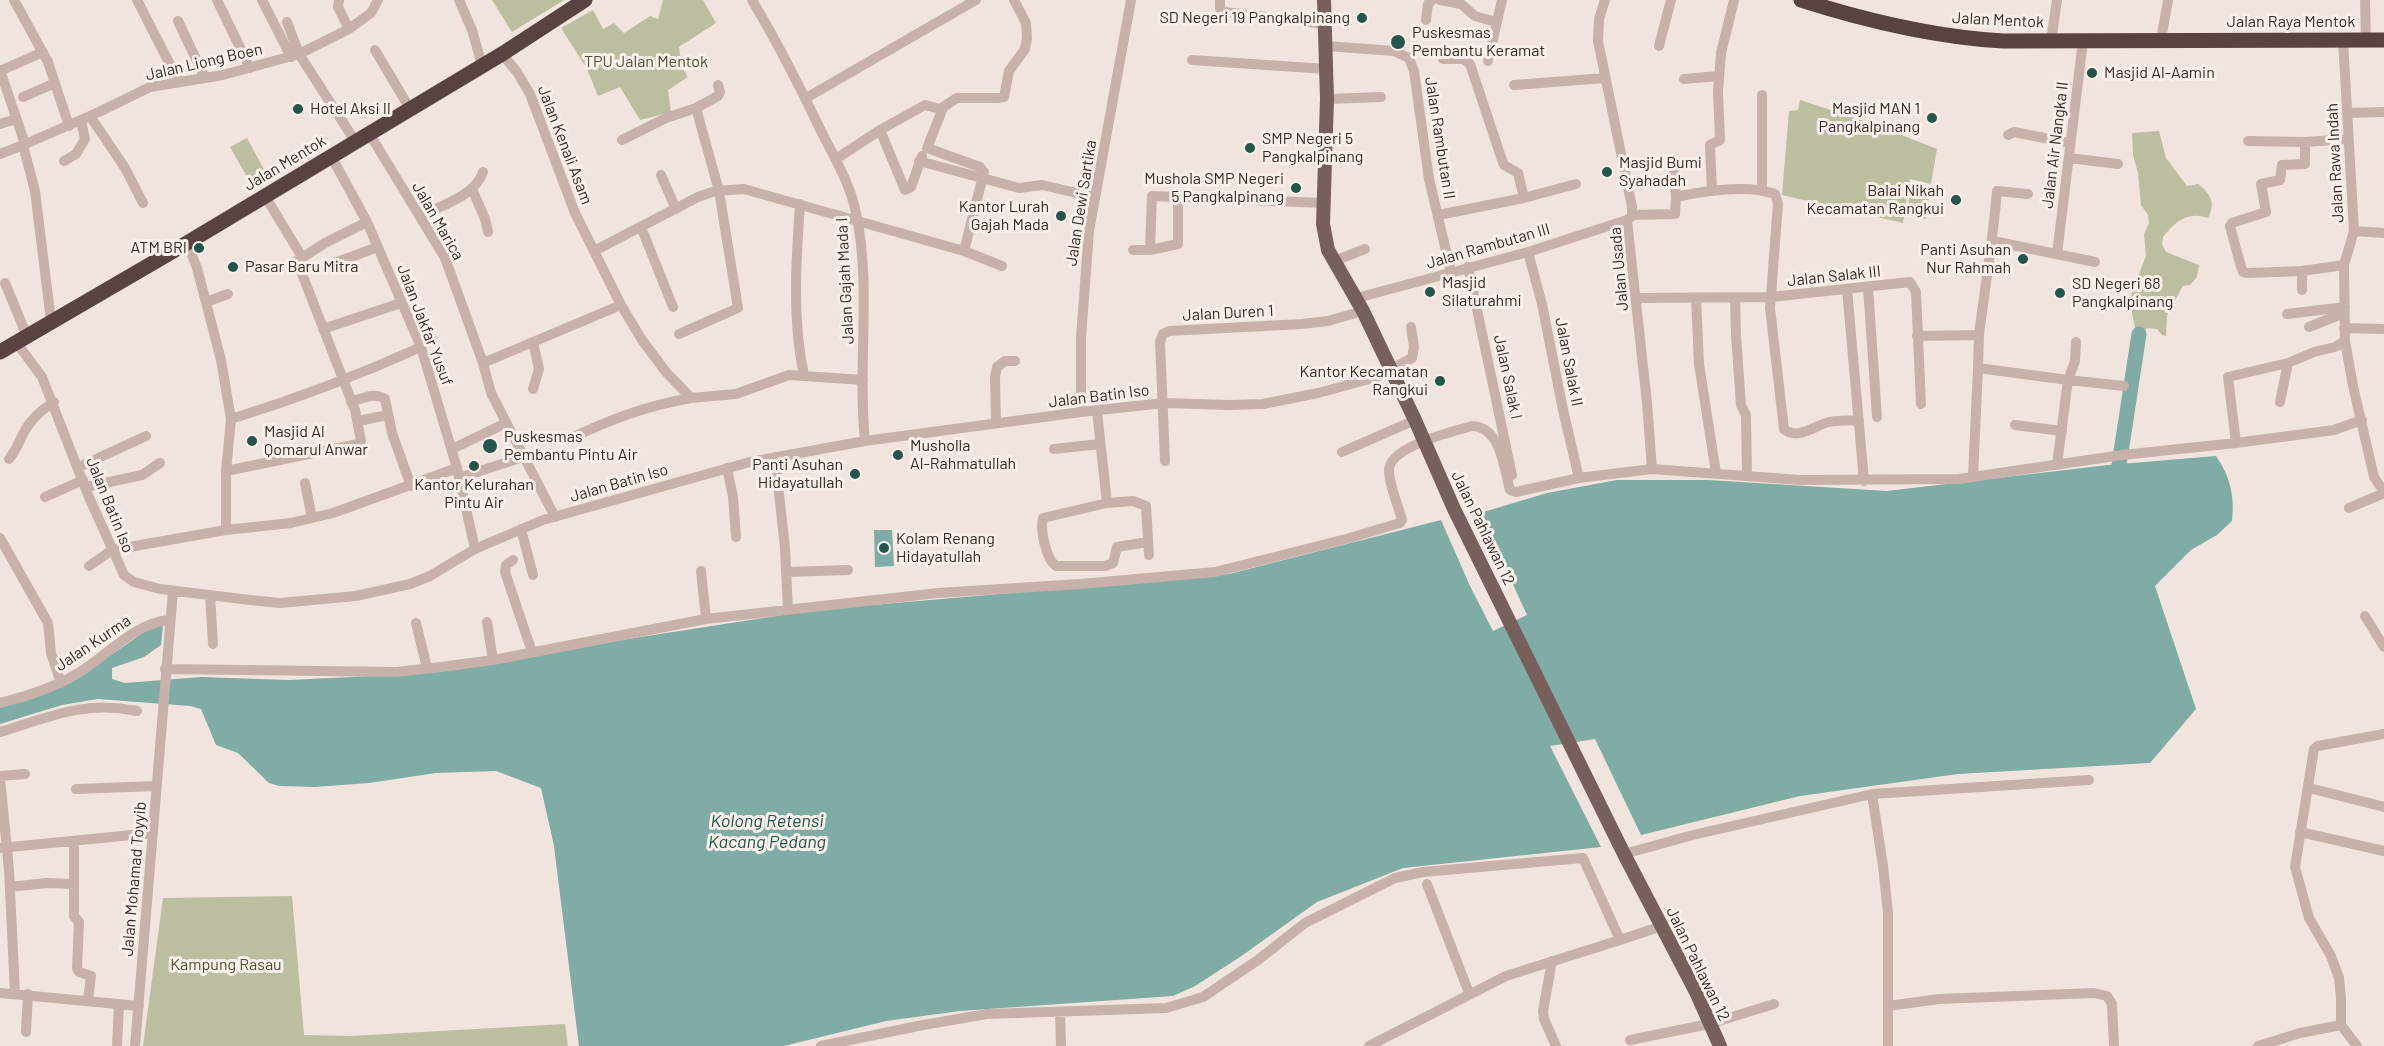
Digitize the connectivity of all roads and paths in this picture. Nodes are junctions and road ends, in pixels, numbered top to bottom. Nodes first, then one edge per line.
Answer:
1 (14, 0) edge
2 (137, 0) edge
3 (217, 0) edge
4 (262, 0) edge
5 (339, 0) edge
6 (378, 0) edge
7 (459, 0) edge
8 (585, 0) edge
9 (752, 0) edge
10 (976, 0) edge
11 (1014, 0) edge
12 (1131, 0) edge
13 (1220, 0) edge
14 (1324, 0) edge
15 (1432, 0) edge
16 (1440, 0) edge
17 (1502, 0) edge
18 (1605, 0) edge
19 (1671, 0) edge
20 (1734, 0) edge
21 (1801, 0) edge
22 (2057, 0) edge
23 (2168, 0) edge
24 (2365, 0) edge
25 (1426, 20) dead end
26 (178, 21) dead end
27 (287, 22) dead end
28 (1496, 22) junction
29 (1325, 24) junction
30 (350, 29) junction
31 (2198, 39) joint
32 (2384, 39) edge
33 (2161, 40) junction
34 (2343, 40) junction
35 (2367, 40) junction
36 (2051, 41) junction
37 (2083, 41) junction
38 (1326, 46) junction
39 (1659, 46) dead end
40 (375, 50) dead end
41 (43, 52) junction
42 (502, 54) junction
43 (295, 56) junction
44 (1443, 59) dead end
45 (1192, 60) dead end
46 (1488, 61) dead end
47 (482, 65) junction
48 (250, 68) junction
49 (1326, 69) junction
50 (0, 71) edge
51 (1719, 76) junction
52 (205, 78) junction
53 (1605, 78) junction
54 (1684, 79) dead end
55 (179, 82) junction
56 (55, 83) junction
57 (718, 85) dead end
58 (1514, 85) dead end
59 (1762, 95) dead end
60 (23, 97) dead end
61 (1381, 97) dead end
62 (806, 98) junction
63 (1327, 99) junction
64 (696, 108) junction
65 (943, 108) junction
66 (410, 109) junction
67 (2384, 112) edge
68 (2347, 113) junction
69 (16, 118) junction
70 (86, 118) junction
71 (0, 124) edge
72 (69, 126) junction
73 (880, 130) junction
74 (2008, 135) dead end
75 (362, 137) junction
76 (2348, 139) junction
77 (622, 140) dead end
78 (2248, 141) dead end
79 (2305, 142) junction
80 (2070, 143) junction
81 (24, 144) junction
82 (927, 148) junction
83 (0, 154) edge
84 (331, 156) junction
85 (2069, 158) junction
86 (836, 159) junction
87 (64, 161) dead end
88 (919, 161) junction
89 (2118, 164) dead end
90 (483, 172) dead end
91 (1674, 172) dead end
92 (661, 175) dead end
93 (983, 180) junction
94 (1576, 184) dead end
95 (472, 189) junction
96 (719, 190) junction
97 (1712, 191) junction
98 (1762, 191) junction
99 (2028, 194) dead end
100 (265, 196) junction
101 (1178, 196) junction
102 (1094, 197) junction
103 (1676, 197) junction
104 (1524, 198) junction
105 (143, 203) dead end
106 (1323, 203) junction
107 (800, 204) junction
108 (676, 208) junction
109 (1438, 215) junction
110 (421, 216) junction
111 (1630, 217) junction
112 (858, 221) junction
113 (367, 222) junction
114 (641, 227) junction
115 (2354, 231) junction
116 (488, 232) dead end
117 (2384, 232) edge
118 (1993, 241) junction
119 (187, 243) junction
120 (378, 248) junction
121 (1365, 249) dead end
122 (1133, 250) dead end
123 (1150, 250) junction
124 (594, 251) junction
125 (964, 252) junction
126 (1528, 252) junction
127 (2057, 254) junction
128 (299, 259) junction
129 (1334, 261) junction
130 (2095, 262) dead end
131 (2344, 265) junction
132 (1002, 266) dead end
133 (1468, 267) junction
134 (318, 269) dead end
135 (2302, 271) junction
136 (1451, 272) junction
137 (5, 283) dead end
138 (1868, 287) junction
139 (1847, 289) junction
140 (2302, 290) dead end
141 (228, 294) dead end
142 (1771, 297) junction
143 (1357, 298) junction
144 (1636, 298) junction
145 (1696, 298) junction
146 (1735, 298) junction
147 (206, 302) junction
148 (401, 303) junction
149 (621, 305) junction
150 (673, 307) dead end
151 (2345, 310) junction
152 (1363, 311) junction
153 (2287, 314) dead end
154 (51, 321) junction
155 (1411, 327) dead end
156 (2309, 327) dead end
157 (322, 328) junction
158 (2344, 328) junction
159 (2384, 329) edge
160 (679, 333) dead end
161 (1979, 335) junction
162 (1917, 336) junction
163 (22, 339) junction
164 (2345, 340) junction
165 (532, 342) junction
166 (2076, 342) dead end
167 (421, 347) junction
168 (0, 352) edge
169 (1015, 361) dead end
170 (483, 363) junction
171 (2288, 363) junction
172 (1978, 368) junction
173 (1390, 371) junction
174 (804, 375) junction
175 (343, 380) junction
176 (863, 380) junction
177 (2068, 380) junction
178 (2124, 386) dead end
179 (533, 389) dead end
180 (691, 398) junction
181 (54, 402) junction
182 (351, 402) junction
183 (2280, 402) dead end
184 (1164, 403) junction
185 (1921, 404) dead end
186 (1097, 411) junction
187 (1082, 412) junction
188 (388, 415) junction
189 (1877, 417) dead end
190 (231, 419) junction
191 (1415, 420) junction
192 (1859, 420) junction
193 (2362, 420) junction
194 (358, 421) junction
195 (506, 423) junction
196 (996, 423) junction
197 (2015, 425) dead end
198 (2062, 431) junction
199 (146, 436) dead end
200 (567, 440) dead end
201 (865, 441) junction
202 (1424, 442) junction
203 (2236, 443) junction
204 (1100, 444) junction
205 (452, 449) junction
206 (1054, 449) dead end
207 (1342, 453) dead end
208 (523, 457) junction
209 (775, 457) junction
210 (9, 459) dead end
211 (1165, 460) dead end
212 (160, 463) dead end
213 (2057, 465) junction
214 (79, 467) junction
215 (727, 468) junction
216 (1652, 469) junction
217 (226, 471) junction
218 (458, 473) junction
219 (1716, 473) junction
220 (1747, 475) junction
221 (1973, 477) junction
222 (1579, 478) junction
223 (1864, 481) junction
224 (305, 483) dead end
225 (84, 484) junction
226 (411, 486) junction
227 (1516, 492) junction
228 (2384, 493) edge
229 (45, 497) dead end
230 (1107, 503) junction
231 (2349, 508) dead end
232 (555, 517) junction
233 (312, 518) junction
234 (520, 529) junction
235 (226, 530) junction
236 (736, 537) dead end
237 (0, 538) edge
238 (1148, 542) junction
239 (475, 549) junction
240 (112, 550) junction
241 (1149, 555) dead end
242 (513, 561) dead end
243 (89, 566) dead end
244 (848, 570) dead end
245 (701, 571) dead end
246 (786, 572) junction
247 (533, 575) dead end
248 (172, 591) junction
249 (210, 595) junction
250 (788, 610) junction
251 (2365, 616) dead end
252 (706, 619) junction
253 (169, 620) junction
254 (487, 622) dead end
255 (416, 623) dead end
256 (213, 644) dead end
257 (2383, 645) edge
258 (532, 652) junction
259 (493, 660) junction
260 (427, 668) junction
261 (164, 674) junction
262 (61, 683) junction
263 (0, 703) edge
264 (137, 711) dead end
265 (0, 732) edge
266 (2384, 734) edge
267 (25, 774) dead end
268 (0, 777) edge
269 (2089, 780) dead end
270 (157, 786) junction
271 (2309, 788) junction
272 (76, 789) dead end
273 (1872, 794) junction
274 (2384, 807) edge
275 (2300, 832) junction
276 (152, 833) junction
277 (74, 841) junction
278 (4, 847) edge
279 (2384, 851) edge
280 (1624, 854) junction
281 (74, 884) junction
282 (1427, 884) dead end
283 (10, 887) junction
284 (5, 908) edge
285 (1662, 926) junction
286 (1620, 940) junction
287 (1552, 961) junction
288 (0, 993) edge
289 (15, 993) junction
290 (1469, 993) junction
291 (28, 994) junction
292 (88, 1000) junction
293 (119, 1004) junction
294 (1774, 1004) dead end
295 (139, 1006) junction
296 (1888, 1006) junction
297 (1060, 1012) junction
298 (1710, 1024) junction
299 (2341, 1025) junction
300 (26, 1032) dead end
301 (1630, 1040) dead end
302 (117, 1046) edge
303 (135, 1046) edge
304 (821, 1046) edge
305 (1060, 1046) edge
306 (1369, 1046) edge
307 (1556, 1046) edge
308 (1720, 1046) edge
309 (1888, 1046) edge
310 (2114, 1046) edge
311 (2259, 1046) edge
312 (2357, 1046) edge

1 - 41 street
2 - 55 street
3 - 48 street
4 - 43 street
5 - 30 street
6 - 30 street, Jalan Liong Boen
7 - 47 street
8 - 42 highway, Jalan Mentok
9 - 62 street, Jalan Gajah Mada I
10 - 62 street
11 - 65 street
12 - 102 street, Jalan Dewi Sartika
13 - 29 street
14 - 29 main road, Jalan Pahlawan 12
15 - 25 street
16 - 28 street
17 - 28 street
18 - 53 street, Jalan Usada
19 - 39 street
20 - 51 street
21 - 36 highway, Jalan Mentok
22 - 36 street
23 - 33 street
24 - 35 street
26 - 52 street
27 - 43 street
28 - 46 street
29 - 38 main road, Jalan Pahlawan 12
30 - 43 street, Jalan Liong Boen
31 - 33 highway, Jalan Mentok
31 - 34 highway, Jalan Raya Mentok
32 - 35 highway, Jalan Raya Mentok
33 - 37 highway, Jalan Mentok
34 - 35 highway, Jalan Raya Mentok
34 - 68 street, Jalan Rawa Indah
36 - 37 highway, Jalan Mentok
37 - 80 street, Jalan Air Nangka II
38 - 49 main road, Jalan Pahlawan 12
38 - 109 street, Jalan Rambutan II
40 - 66 street
41 - 50 street
41 - 56 street
42 - 47 highway, Jalan Mentok
42 - 124 street, Jalan Kenali Asam
43 - 48 street, Jalan Liong Boen
43 - 75 street
44 - 104 street
45 - 49 street
47 - 66 highway, Jalan Mentok
48 - 52 street, Jalan Liong Boen
49 - 63 main road, Jalan Pahlawan 12
50 - 69 street
51 - 54 street
51 - 97 street
52 - 55 street, Jalan Liong Boen
53 - 58 street
53 - 111 street, Jalan Usada
55 - 70 street, Jalan Liong Boen
56 - 60 street
56 - 72 street
57 - 64 street
59 - 98 street
61 - 63 street
62 - 86 street, Jalan Gajah Mada I
63 - 106 main road, Jalan Pahlawan 12
64 - 77 street
64 - 96 street
65 - 73 street
65 - 82 street
66 - 75 highway, Jalan Mentok
67 - 68 street
68 - 76 street, Jalan Rawa Indah
69 - 71 street
69 - 81 street
70 - 72 street, Jalan Liong Boen
70 - 87 street
70 - 105 street
72 - 81 street, Jalan Liong Boen
73 - 86 street
73 - 88 street
74 - 80 street
75 - 84 highway, Jalan Mentok
75 - 110 street, Jalan Marica
76 - 79 street
76 - 115 street, Jalan Rawa Indah
78 - 79 street
79 - 135 street
80 - 85 street, Jalan Air Nangka II
81 - 83 street, Jalan Liong Boen
81 - 154 street
82 - 88 street
82 - 93 street
84 - 100 highway, Jalan Mentok
84 - 113 street, Jalan Jakfar Yusuf
85 - 89 street
85 - 127 street, Jalan Air Nangka II
86 - 112 street, Jalan Gajah Mada I
88 - 93 street
90 - 95 street
91 - 103 street
92 - 108 street
93 - 102 street
93 - 125 street
94 - 104 street
95 - 110 street
95 - 116 street
96 - 107 street
96 - 108 street
96 - 160 street
97 - 98 street
97 - 103 street
98 - 142 street
99 - 118 street
100 - 119 highway, Jalan Mentok
100 - 128 street
101 - 106 street
101 - 123 street
101 - 123 street
102 - 187 street, Jalan Dewi Sartika
103 - 111 street, Jalan Rambutan III
104 - 109 street
106 - 129 main road, Jalan Pahlawan 12
107 - 112 street
107 - 174 street
108 - 114 street
109 - 136 street, Jalan Rambutan II
110 - 170 street, Jalan Marica
111 - 126 street, Jalan Rambutan III
111 - 144 street, Jalan Usada
112 - 125 street
112 - 176 street, Jalan Gajah Mada I
113 - 120 street, Jalan Jakfar Yusuf
113 - 128 street
114 - 124 street
114 - 150 street
115 - 117 street
115 - 131 street, Jalan Rawa Indah
118 - 127 street
118 - 161 street
119 - 147 street
119 - 154 highway, Jalan Mentok
120 - 134 street
120 - 148 street, Jalan Jakfar Yusuf
121 - 129 street
122 - 123 street
124 - 149 street, Jalan Kenali Asam
125 - 132 street
126 - 133 street, Jalan Rambutan III
126 - 222 street, Jalan Salak II
127 - 130 street
128 - 157 street
129 - 143 main road, Jalan Pahlawan 12
131 - 135 street
131 - 151 street, Jalan Rawa Indah
133 - 136 street, Jalan Rambutan III
133 - 227 street, Jalan Salak I
135 - 140 street
136 - 143 street, Jalan Rambutan III
137 - 163 street, Jalan Batin Iso
138 - 139 street, Jalan Salak III
138 - 162 street, Jalan Salak III
138 - 189 street
139 - 142 street, Jalan Salak III
139 - 192 street
141 - 147 street
142 - 146 street, Jalan Salak III
142 - 192 street
143 - 152 main road, Jalan Pahlawan 12
144 - 145 street, Jalan Salak III
144 - 216 street, Jalan Usada
145 - 146 street, Jalan Salak III
145 - 219 street
146 - 220 street
147 - 190 street
148 - 157 street
148 - 167 street, Jalan Jakfar Yusuf
149 - 165 street
149 - 180 street, Jalan Kenali Asam
151 - 153 street
151 - 156 street
151 - 158 street, Jalan Rawa Indah
152 - 173 main road, Jalan Pahlawan 12
152 - 184 street, Jalan Duren 1
154 - 163 highway, Jalan Mentok
155 - 173 street
157 - 175 street
158 - 159 street
158 - 164 street, Jalan Rawa Indah
161 - 162 street
161 - 172 street
162 - 185 street, Jalan Salak III
163 - 168 highway, Jalan Mentok
163 - 181 street, Jalan Batin Iso
164 - 171 street
164 - 193 street, Jalan Rawa Indah
165 - 170 street
165 - 179 street
166 - 177 street
167 - 175 street
167 - 205 street, Jalan Jakfar Yusuf
169 - 196 street
170 - 195 street, Jalan Marica
171 - 183 street
171 - 203 street
172 - 177 street
172 - 221 street
173 - 184 street, Jalan Batin Iso
173 - 191 main road, Jalan Pahlawan 12
174 - 176 street
174 - 180 street
175 - 182 street
175 - 190 street
176 - 201 street, Jalan Gajah Mada I
177 - 178 street
177 - 198 street
180 - 200 street
181 - 210 street
181 - 214 street, Jalan Batin Iso
182 - 188 street
182 - 194 street
184 - 186 street, Jalan Batin Iso
184 - 211 street
186 - 187 street, Jalan Batin Iso
186 - 204 street
187 - 196 street, Jalan Batin Iso
188 - 194 street
188 - 226 street
190 - 217 street
191 - 202 main road, Jalan Pahlawan 12
191 - 207 street
192 - 223 street
193 - 203 street
193 - 228 street, Jalan Rawa Indah
194 - 217 street
195 - 205 street
195 - 208 street
196 - 201 street, Jalan Batin Iso
197 - 198 street
198 - 213 street
199 - 214 street
201 - 209 street, Jalan Batin Iso
202 - 227 street
202 - 250 street
202 - 280 main road, Jalan Pahlawan 12
203 - 213 street
204 - 206 street
204 - 230 street
205 - 218 street, Jalan Jakfar Yusuf
208 - 218 street
208 - 232 street
209 - 215 street, Jalan Batin Iso
209 - 246 street
212 - 225 street
213 - 221 street
214 - 225 street, Jalan Batin Iso
215 - 232 street, Jalan Batin Iso
215 - 236 street
216 - 219 street
216 - 222 street
217 - 235 street
218 - 226 street
218 - 239 street, Jalan Jakfar Yusuf
219 - 220 street
220 - 223 street
221 - 223 street
222 - 227 street
224 - 233 street
225 - 229 street
225 - 240 street, Jalan Batin Iso
226 - 233 street
228 - 231 street
230 - 238 street
230 - 238 street
232 - 234 street, Jalan Batin Iso
233 - 235 street
234 - 239 street, Jalan Batin Iso
234 - 247 street
235 - 240 street
237 - 262 street
238 - 241 street
239 - 249 street, Jalan Batin Iso
240 - 243 street
240 - 248 street, Jalan Batin Iso
242 - 258 street
244 - 246 street
245 - 252 street
246 - 250 street
248 - 249 street, Jalan Batin Iso
248 - 253 street
249 - 256 street
250 - 252 street
251 - 257 street
252 - 258 street
253 - 261 street
253 - 262 street, Jalan Kurma
254 - 259 street
255 - 260 street
258 - 259 street
259 - 260 street
260 - 261 street
261 - 270 street, Jalan Mohamad Toyyib
262 - 263 street, Jalan Kurma
264 - 265 street
266 - 271 street
267 - 268 street
268 - 278 street
269 - 273 street
270 - 272 street
270 - 276 street, Jalan Mohamad Toyyib
271 - 274 street
271 - 275 street
273 - 280 street
273 - 296 street
275 - 279 street
275 - 299 street
276 - 277 street
276 - 295 street, Jalan Mohamad Toyyib
277 - 278 street
277 - 281 street
278 - 283 street
280 - 285 main road, Jalan Pahlawan 12
281 - 283 street
281 - 292 street
282 - 290 street
283 - 284 street
284 - 289 street
285 - 286 street
285 - 298 main road, Jalan Pahlawan 12
286 - 287 street
286 - 297 street
287 - 290 street
287 - 307 street
288 - 289 street
289 - 291 street
290 - 306 street
291 - 292 street
291 - 300 street
292 - 293 street
293 - 295 street
293 - 302 street
294 - 298 street
295 - 303 street, Jalan Mohamad Toyyib
296 - 309 street
296 - 310 street
297 - 304 street
297 - 305 street
298 - 301 street
298 - 308 main road, Jalan Pahlawan 12
299 - 311 street
299 - 312 street

